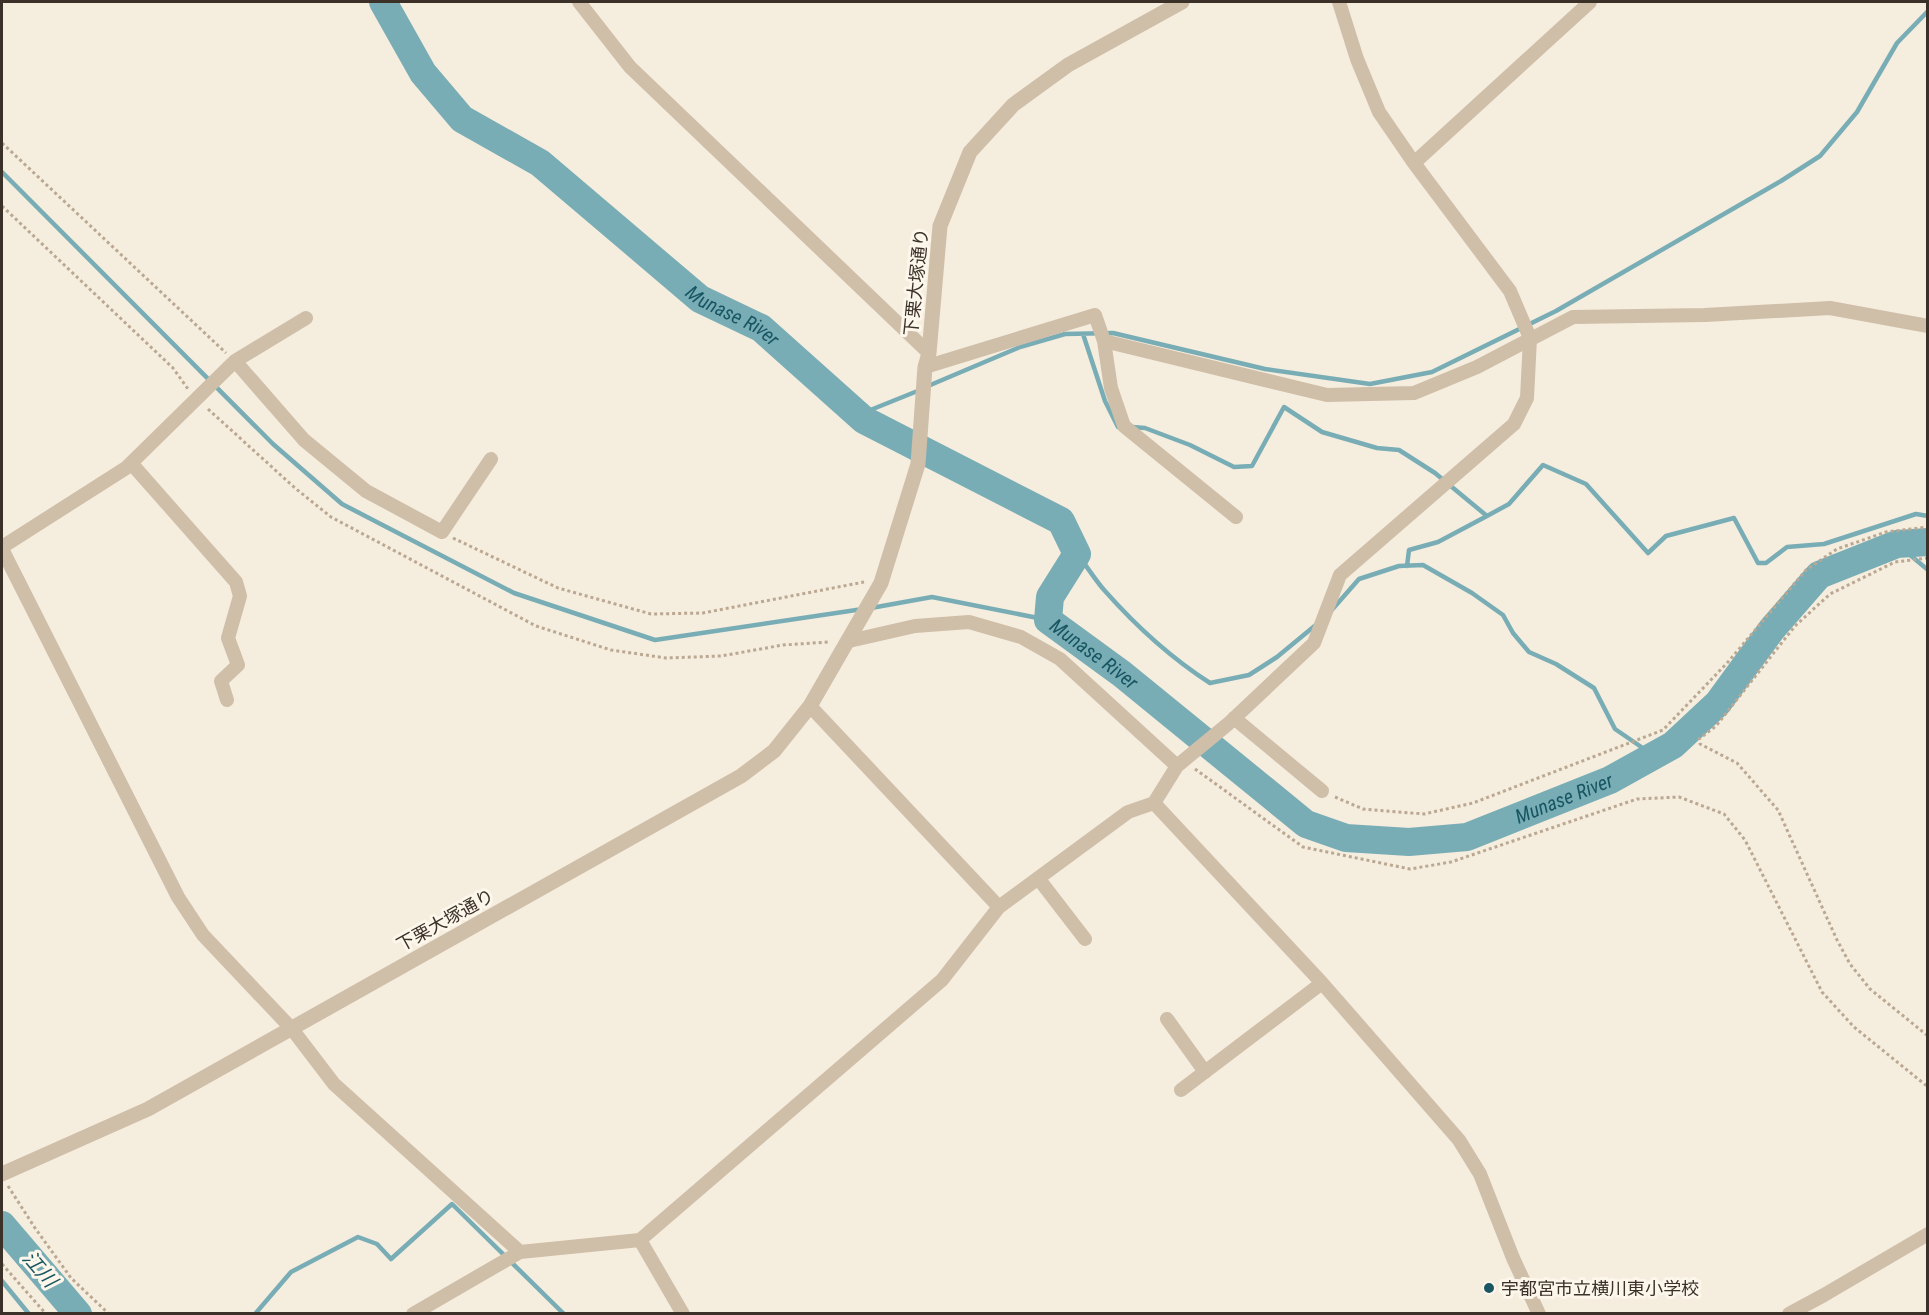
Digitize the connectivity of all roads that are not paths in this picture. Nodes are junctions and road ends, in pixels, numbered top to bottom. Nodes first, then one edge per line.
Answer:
1 (579, 2) edge
2 (1182, 2) edge
3 (1339, 2) edge
4 (1590, 2) edge
5 (1414, 163) junction
6 (306, 318) dead end
7 (1928, 326) edge
8 (1530, 338) junction
9 (1104, 341) junction
10 (927, 360) junction
11 (235, 361) junction
12 (491, 459) dead end
13 (131, 463) junction
14 (1236, 517) dead end
15 (2, 548) edge
16 (851, 637) junction
17 (227, 700) dead end
18 (810, 706) junction
19 (1231, 721) junction
20 (1183, 761) junction
21 (1322, 791) road end
22 (1154, 802) junction
23 (1038, 878) junction
24 (999, 907) junction
25 (1085, 939) dead end
26 (1322, 983) junction
27 (1167, 1019) dead end
28 (292, 1029) junction
29 (1205, 1072) junction
30 (1181, 1090) dead end
31 (4, 1179) edge
32 (1928, 1234) edge
33 (640, 1240) junction
34 (520, 1252) junction
35 (413, 1314) edge
36 (682, 1314) edge
37 (1539, 1314) edge
38 (1789, 1314) edge

1 - 10 street
2 - 10 street, 下栗大塚通り
3 - 5 street
4 - 5 street
5 - 8 street
6 - 11 street
7 - 8 street
8 - 9 street
8 - 19 street
9 - 10 street
9 - 14 street
10 - 16 street, 下栗大塚通り
11 - 12 street
11 - 13 street
13 - 15 street
13 - 17 street
15 - 28 street
16 - 18 street, 下栗大塚通り
16 - 20 street
18 - 24 street
18 - 28 street, 下栗大塚通り
19 - 20 street
19 - 21 street
20 - 22 street
22 - 23 street
22 - 26 street
23 - 24 street
23 - 25 street
24 - 33 street
26 - 29 street
26 - 37 street
27 - 29 street
28 - 31 street, 下栗大塚通り
28 - 34 street
29 - 30 street
32 - 38 street
33 - 34 street
33 - 36 street
34 - 35 street

